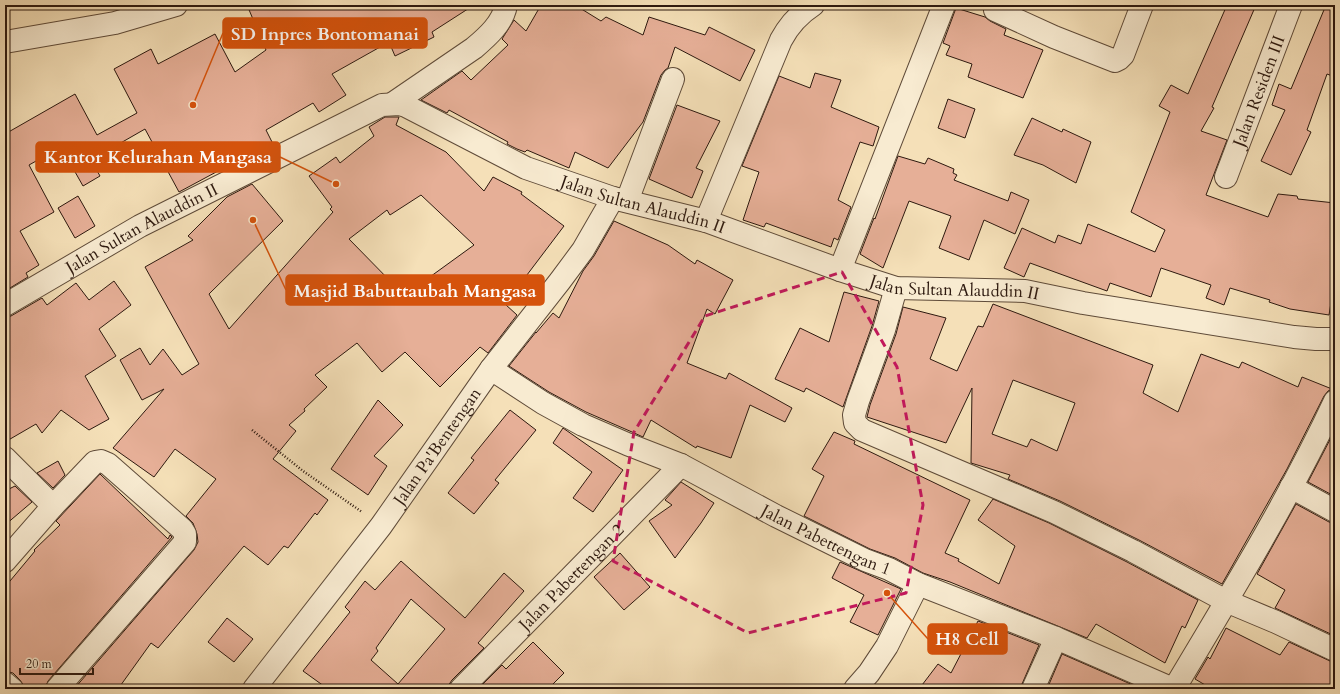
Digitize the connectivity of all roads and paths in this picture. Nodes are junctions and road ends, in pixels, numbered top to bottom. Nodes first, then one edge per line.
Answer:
1 (176, 5) edge
2 (506, 5) edge
3 (813, 5) edge
4 (944, 5) edge
5 (1142, 5) edge
6 (1291, 5) edge
7 (991, 7) edge
8 (5, 42) edge
9 (673, 79) dead end
10 (392, 104) junction
11 (1226, 177) dead end
12 (620, 200) junction
13 (706, 221) junction
14 (840, 270) junction
15 (896, 288) junction
16 (5, 305) edge
17 (1335, 339) edge
18 (491, 369) junction
19 (1335, 401) edge
20 (252, 430) dead end
21 (5, 458) edge
22 (681, 465) junction
23 (1291, 487) junction
24 (53, 506) junction
25 (1335, 511) edge
26 (381, 526) junction
27 (5, 561) edge
28 (918, 584) junction
29 (1226, 601) junction
30 (1056, 638) junction
31 (1335, 650) edge
32 (5, 683) edge
33 (1168, 688) edge
34 (12, 689) edge
35 (56, 689) edge
36 (254, 689) edge
37 (461, 689) edge
38 (856, 689) edge
39 (1033, 689) edge

1 - 8 street
2 - 10 street
3 - 13 street
4 - 14 street
5 - 7 street
6 - 11 street, Jalan Residen III
9 - 12 street, Jalan Pa'Bentengan
10 - 12 street, Jalan Sultan Alauddin II
10 - 16 street, Jalan Sultan Alauddin II
12 - 13 street, Jalan Sultan Alauddin II
12 - 18 street, Jalan Pa'Bentengan
13 - 14 street, Jalan Sultan Alauddin II
14 - 15 street, Jalan Sultan Alauddin II
15 - 17 street, Jalan Sultan Alauddin II
15 - 29 street
18 - 22 street, Jalan Pabettengan 1
18 - 26 street, Jalan Pa'Bentengan
19 - 23 street
20 - 26 path
21 - 24 street
22 - 28 street, Jalan Pabettengan 1
22 - 37 street, Jalan Pabettengan 2
23 - 25 street
23 - 29 street
24 - 27 street
24 - 35 street
26 - 36 street, Jalan Pa'Bentengan
28 - 30 street, Jalan Pabettengan 1
28 - 38 street
29 - 31 street
29 - 33 street
30 - 33 street, Jalan Pabettengan 1
30 - 39 street
32 - 34 street

